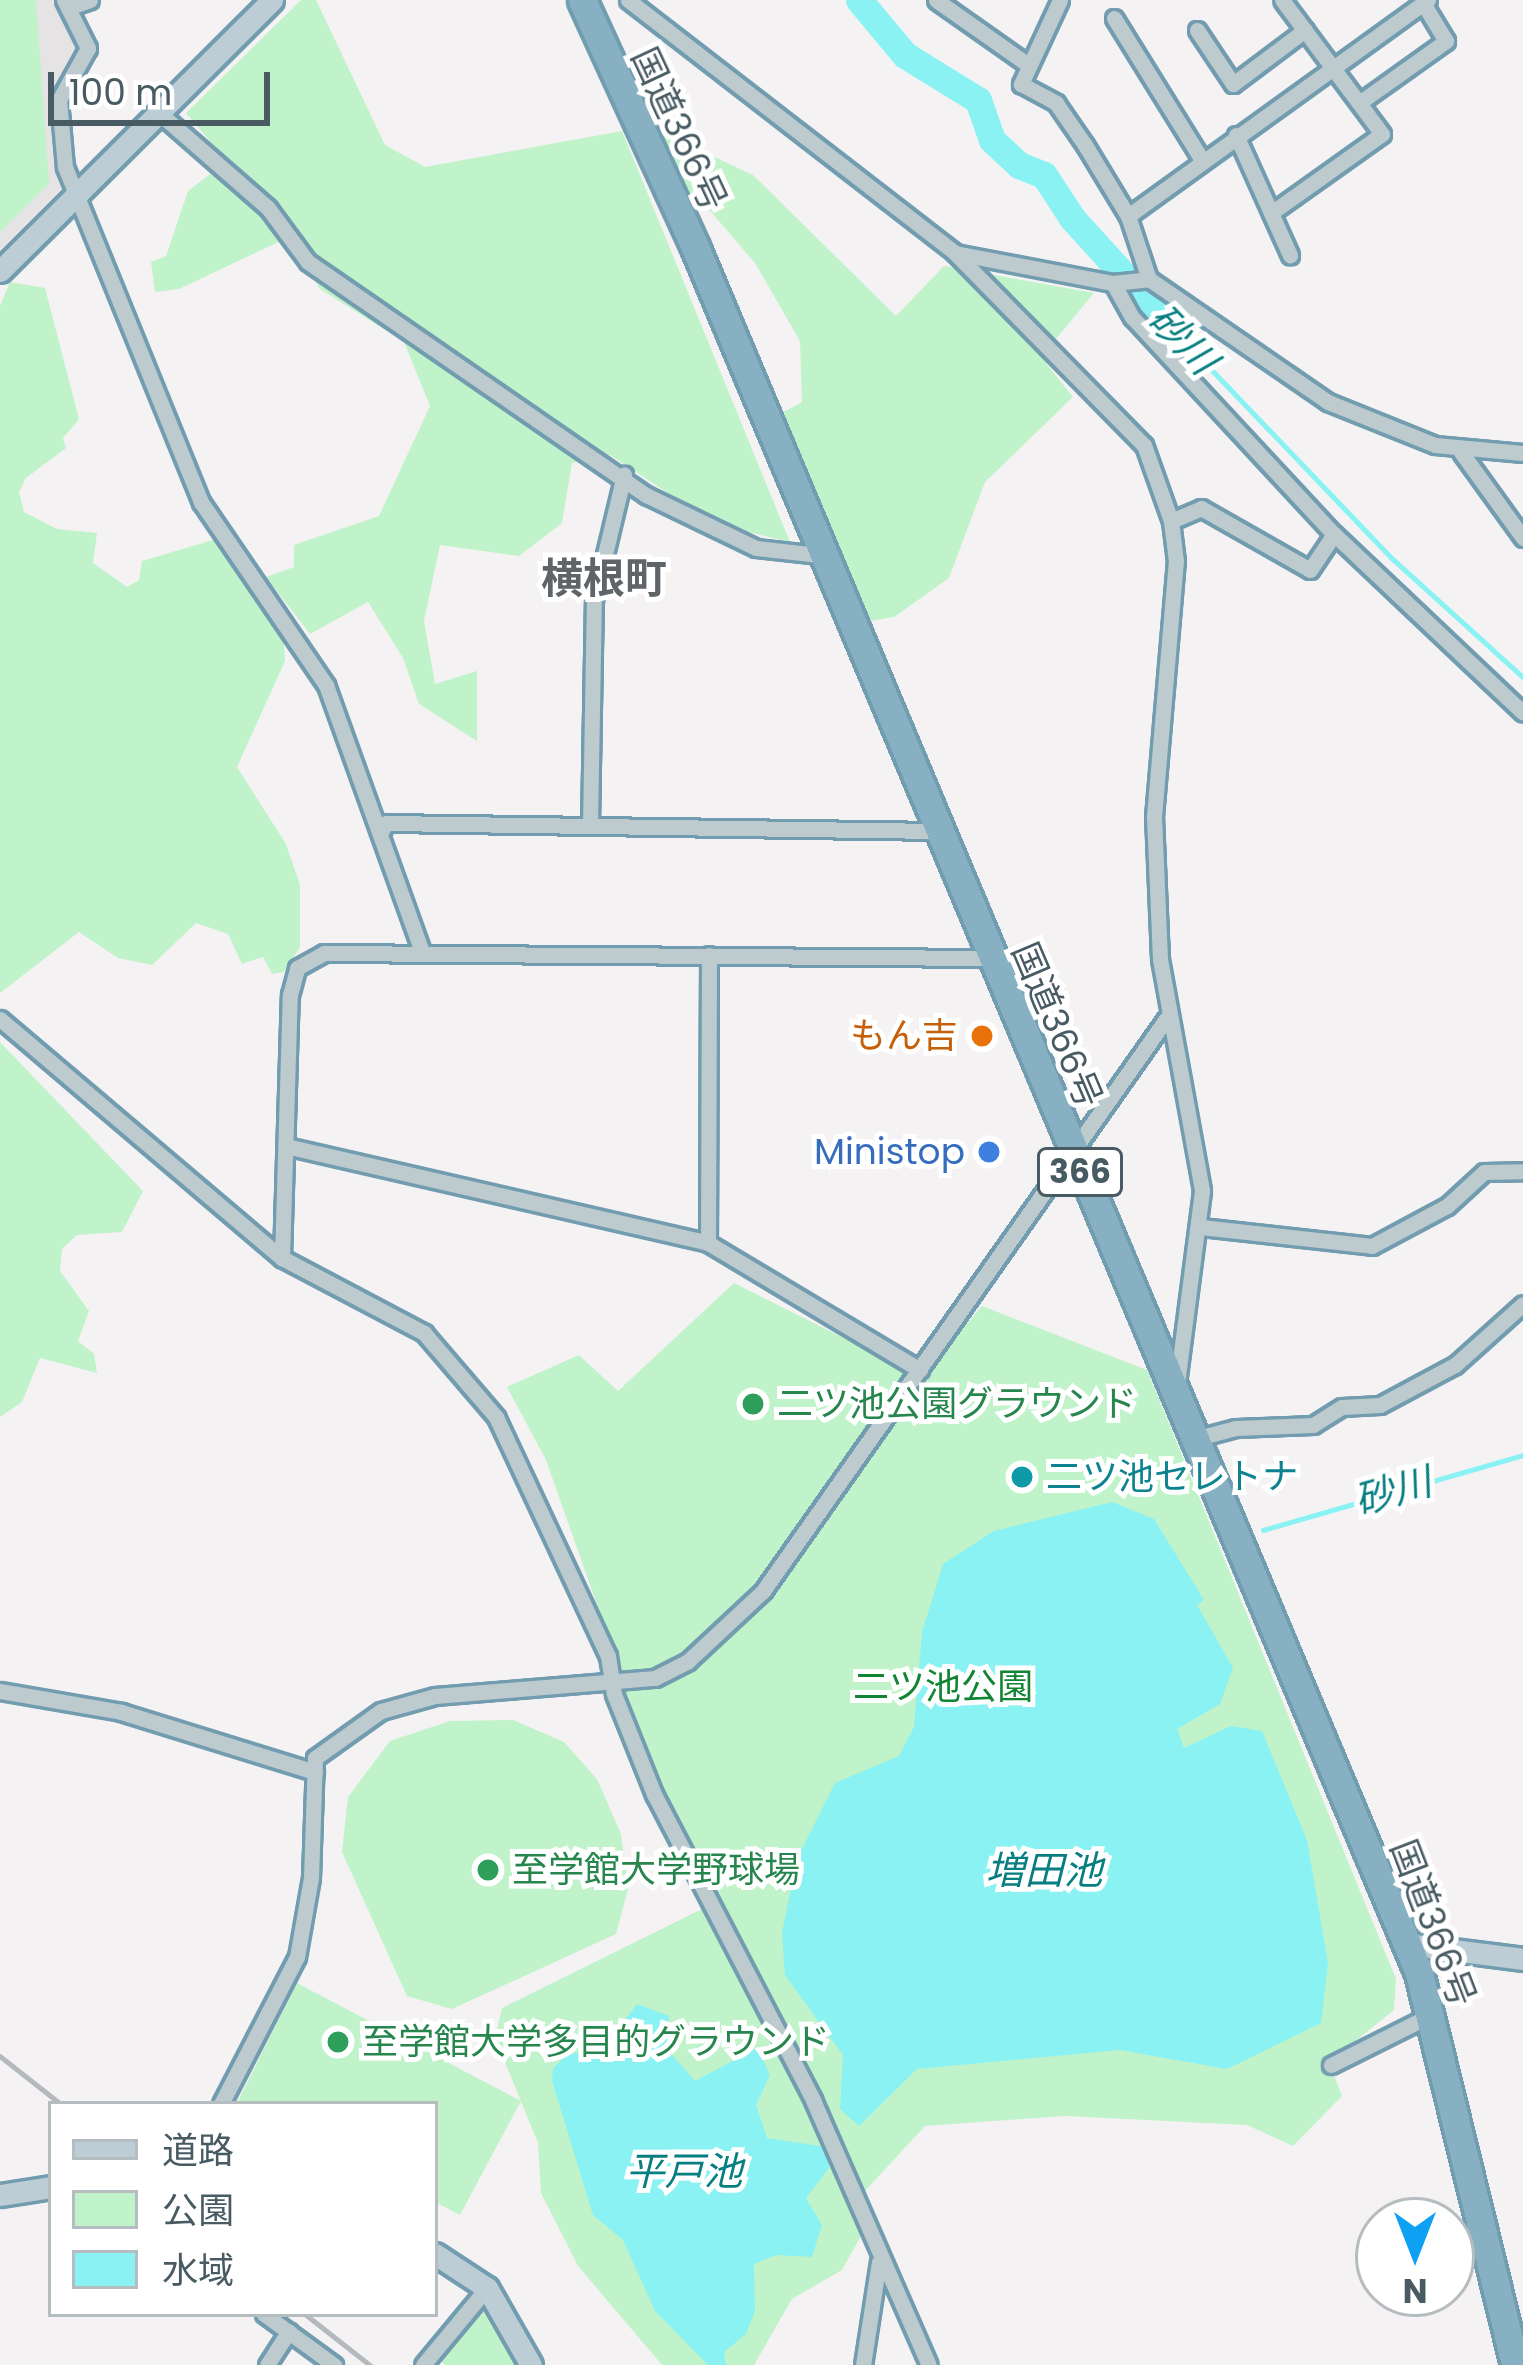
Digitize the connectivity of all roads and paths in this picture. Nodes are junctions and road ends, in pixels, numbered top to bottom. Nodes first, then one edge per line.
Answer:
1 (90, 0) edge
2 (272, 0) edge
3 (582, 0) edge
4 (628, 0) edge
5 (936, 0) edge
6 (1060, 0) edge
7 (1282, 0) edge
8 (1426, 2) edge
9 (67, 4) edge
10 (1114, 18) dead end
11 (1197, 30) dead end
12 (1305, 30) junction
13 (1027, 64) junction
14 (1332, 65) junction
15 (1359, 103) junction
16 (158, 112) junction
17 (1236, 135) junction
18 (1202, 160) junction
19 (76, 192) junction
20 (1271, 213) junction
21 (1128, 216) junction
22 (955, 254) junction
23 (1290, 255) dead end
24 (0, 271) edge
25 (1148, 279) junction
26 (1117, 283) junction
27 (1461, 452) junction
28 (1523, 453) edge
29 (624, 475) junction
30 (1172, 521) junction
31 (1334, 534) junction
32 (1523, 538) edge
33 (818, 555) junction
34 (1523, 713) edge
35 (590, 825) junction
36 (382, 830) junction
37 (936, 831) junction
38 (422, 952) junction
39 (709, 955) junction
40 (990, 958) junction
41 (0, 1019) edge
42 (1166, 1019) junction
43 (286, 1146) junction
44 (1072, 1152) junction
45 (1523, 1171) edge
46 (1201, 1227) junction
47 (708, 1243) junction
48 (282, 1258) junction
49 (1523, 1304) edge
50 (920, 1370) junction
51 (1174, 1393) junction
52 (1194, 1439) junction
53 (615, 1681) junction
54 (0, 1691) edge
55 (315, 1772) junction
56 (1406, 1944) junction
57 (1523, 1959) edge
58 (1431, 2015) junction
59 (1331, 2065) dead end
60 (223, 2101) edge
61 (48, 2187) edge
62 (0, 2195) edge
63 (438, 2256) edge
64 (880, 2257) junction
65 (487, 2288) junction
66 (268, 2317) edge
67 (290, 2331) junction
68 (267, 2365) edge
69 (334, 2365) edge
70 (423, 2365) edge
71 (531, 2365) edge
72 (862, 2365) edge
73 (929, 2365) edge
74 (1515, 2365) edge

1 - 9 street
2 - 16 street
3 - 33 highway, 国道366号 / 366
4 - 22 street
5 - 13 street
6 - 13 street
7 - 12 street
8 - 14 street
8 - 15 street
9 - 19 street
10 - 18 street
11 - 12 street
12 - 14 street
13 - 21 street
14 - 15 street
14 - 17 street
15 - 20 street
16 - 19 street
16 - 29 street
17 - 18 street
17 - 20 street
18 - 21 street
19 - 24 street
19 - 36 street
20 - 23 street
21 - 25 street
22 - 26 street
22 - 30 street
25 - 26 street
25 - 27 street
26 - 31 street
27 - 28 street
27 - 32 street
29 - 33 street
29 - 35 street
30 - 31 street
30 - 42 street
31 - 34 street
33 - 37 highway, 国道366号 / 366
35 - 36 street
35 - 37 street
36 - 38 street
37 - 40 highway, 国道366号 / 366
38 - 39 street
38 - 43 street
39 - 40 street
39 - 47 street
40 - 44 highway, 国道366号 / 366
41 - 48 street
42 - 44 street
42 - 46 street
43 - 47 street
43 - 48 street
44 - 50 street
44 - 51 highway, 国道366号 / 366
45 - 46 street
46 - 51 street
47 - 50 street
48 - 53 street
49 - 52 street
50 - 53 street
51 - 52 highway, 国道366号 / 366
52 - 56 highway, 国道366号 / 366
53 - 55 street
53 - 64 street
54 - 55 street
55 - 60 street
56 - 57 street
56 - 58 highway, 国道366号 / 366
58 - 59 street
58 - 74 highway, 国道366号 / 366
61 - 62 street
63 - 65 street
64 - 72 street
64 - 73 street
65 - 70 street
65 - 71 street
66 - 67 street
67 - 68 street
67 - 69 street

